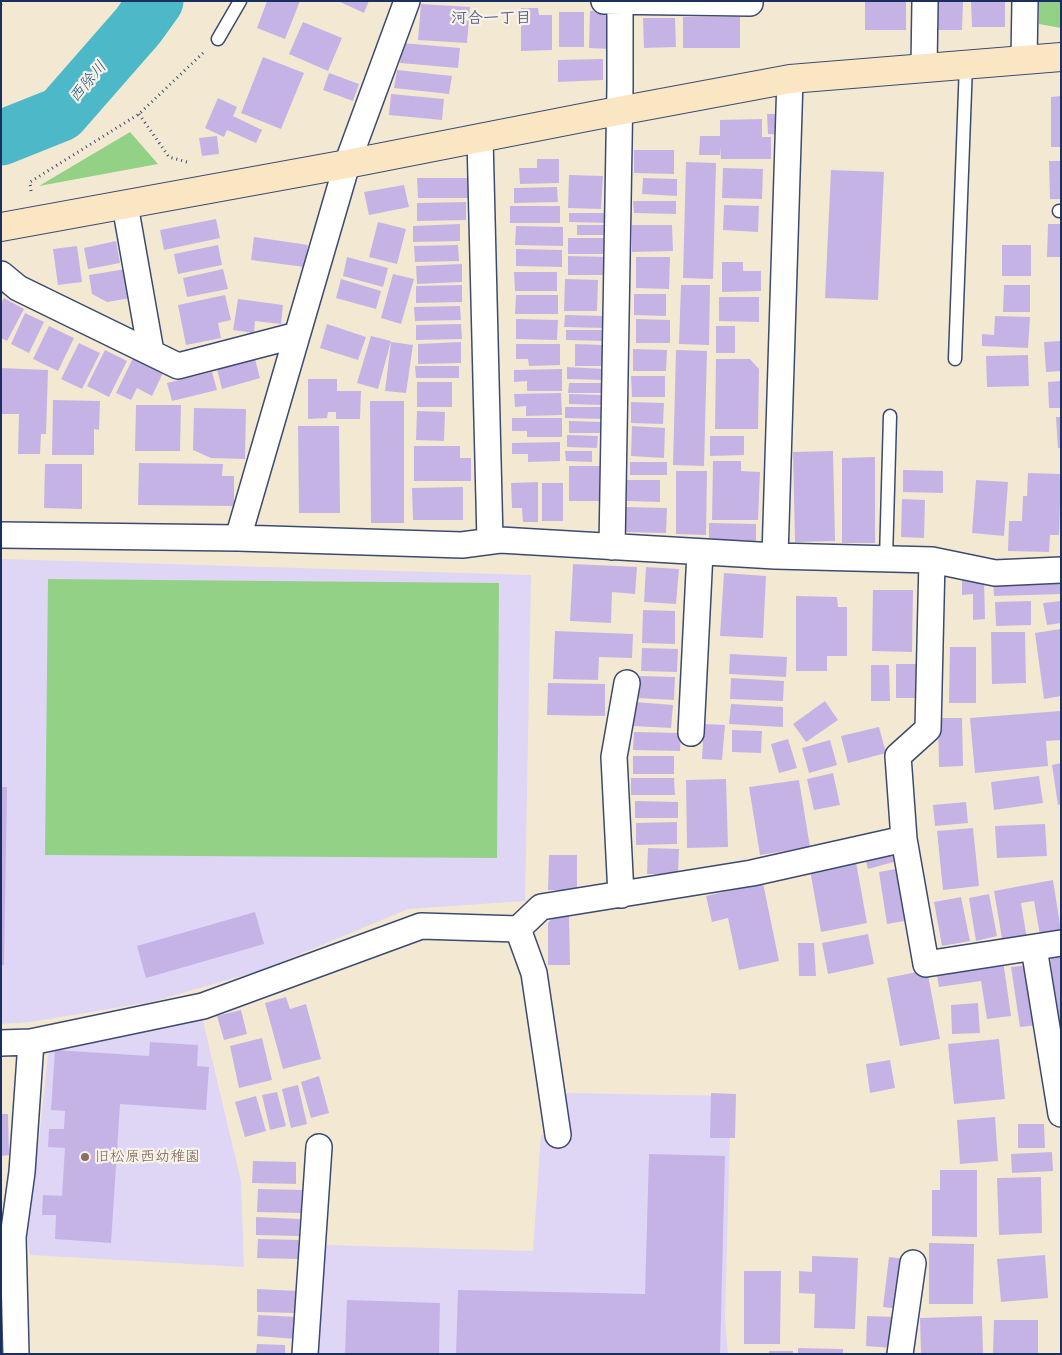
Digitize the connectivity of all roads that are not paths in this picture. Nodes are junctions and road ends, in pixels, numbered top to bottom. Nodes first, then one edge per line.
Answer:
1 (240, 1) edge
2 (407, 1) edge
3 (750, 1) edge
4 (925, 1) edge
5 (1025, 1) edge
6 (611, 2) edge
7 (218, 39) road end
8 (1061, 57) edge
9 (1024, 60) junction
10 (966, 64) junction
11 (924, 68) junction
12 (790, 80) junction
13 (619, 110) junction
14 (480, 138) junction
15 (346, 164) junction
16 (125, 205) junction
17 (1, 227) edge
18 (1, 274) edge
19 (297, 335) junction
20 (151, 352) junction
21 (955, 359) dead end
22 (890, 416) dead end
23 (1, 535) edge
24 (238, 538) junction
25 (490, 541) junction
26 (612, 547) junction
27 (700, 552) junction
28 (775, 556) junction
29 (886, 559) junction
30 (932, 560) junction
31 (1061, 570) edge
32 (627, 683) dead end
33 (691, 733) dead end
34 (904, 839) junction
35 (621, 895) junction
36 (518, 929) junction
37 (1061, 943) edge
38 (1034, 948) junction
39 (1, 1042) edge
40 (32, 1042) junction
41 (1061, 1114) edge
42 (558, 1135) dead end
43 (319, 1147) dead end
44 (11, 1173) edge
45 (913, 1263) dead end
46 (8, 1304) edge
47 (16, 1354) edge
48 (305, 1354) edge
49 (900, 1354) edge

1 - 7 lane
2 - 15 street
3 - 6 street
4 - 11 street
5 - 9 street
6 - 13 street
8 - 9 street
9 - 10 street
10 - 11 street
10 - 21 lane
11 - 12 street
12 - 13 street
12 - 28 street
13 - 14 street
13 - 26 street
14 - 15 street
14 - 25 street
15 - 16 street
15 - 19 street
16 - 17 street
16 - 20 street
18 - 20 street
19 - 20 street
19 - 24 street
22 - 29 lane
23 - 24 street
24 - 25 street
25 - 26 street
26 - 27 street
27 - 28 street
27 - 33 street
28 - 29 street
29 - 30 street
30 - 31 street
30 - 34 street
32 - 35 street
34 - 35 street
34 - 38 street
35 - 36 street
36 - 40 street
36 - 42 street
37 - 38 street
38 - 41 street
39 - 40 street
40 - 44 street
43 - 48 street
44 - 46 street
45 - 49 street
46 - 47 street

